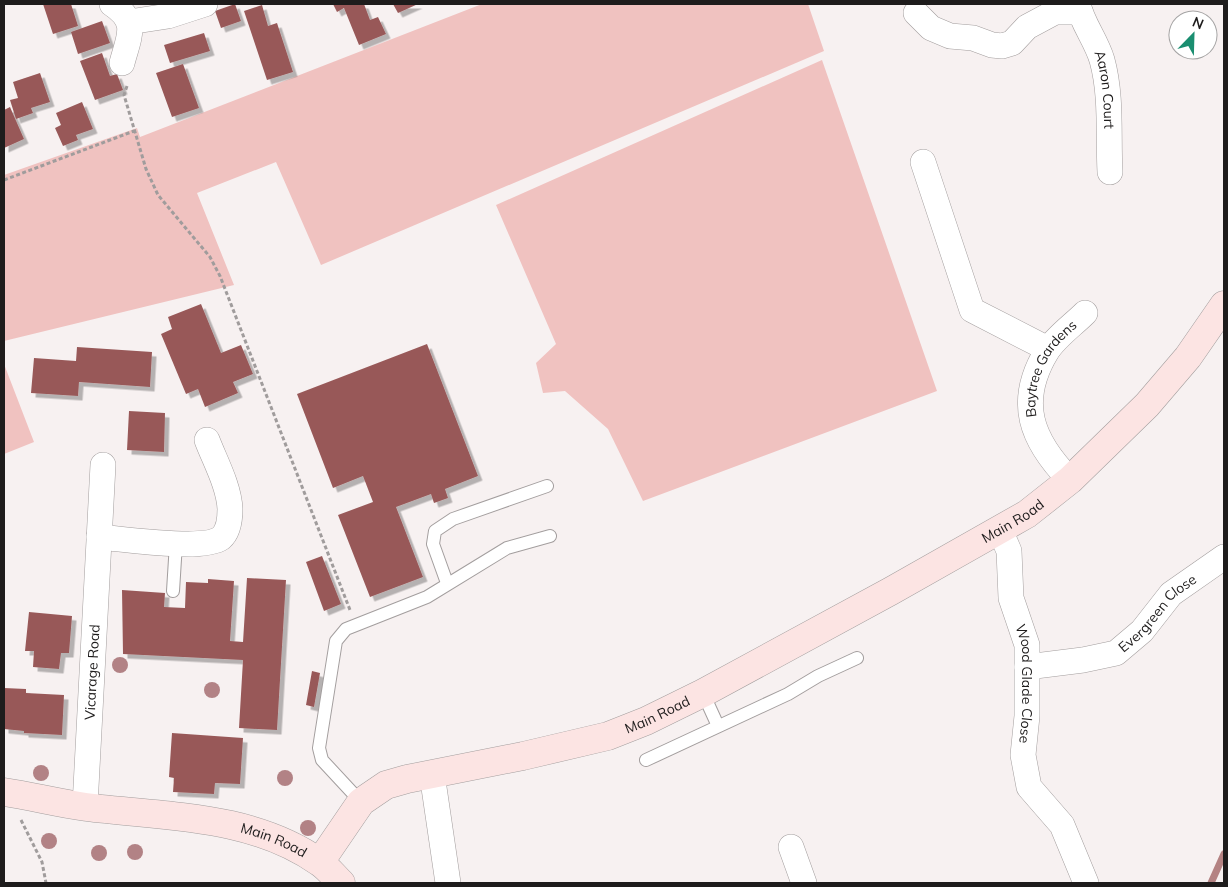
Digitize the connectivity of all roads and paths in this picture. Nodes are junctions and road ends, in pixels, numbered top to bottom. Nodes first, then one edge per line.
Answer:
1 (112, 4) edge
2 (206, 4) edge
3 (1079, 8) edge
4 (916, 13) dead end
5 (129, 22) junction
6 (122, 63) joint
7 (135, 131) junction
8 (923, 162) dead end
9 (1110, 172) dead end
10 (4, 180) edge
11 (1224, 306) edge
12 (1086, 313) dead end
13 (1048, 349) junction
14 (207, 440) dead end
15 (103, 465) dead end
16 (1070, 480) junction
17 (547, 486) dead end
18 (1000, 530) junction
19 (550, 536) dead end
20 (99, 537) junction
21 (176, 543) junction
22 (1224, 557) edge
23 (447, 583) junction
24 (173, 591) dead end
25 (355, 625) junction
26 (857, 658) dead end
27 (1027, 667) junction
28 (703, 693) junction
29 (718, 726) junction
30 (646, 760) dead end
31 (432, 774) junction
32 (6, 792) edge
33 (361, 802) junction
34 (85, 806) junction
35 (791, 847) dead end
36 (320, 862) junction
37 (46, 883) edge
38 (341, 883) edge
39 (448, 883) edge
40 (804, 883) edge
41 (1086, 883) edge

1 - 5 street
2 - 5 street
3 - 4 street
3 - 9 street, Aaron Court
5 - 6 street
6 - 7 path
7 - 10 path
7 - 25 path
8 - 13 street
11 - 16 street, Main Road
12 - 13 street, Baytree Gardens
13 - 16 street, Baytree Gardens
14 - 21 street
15 - 20 street, Vicarage Road
16 - 18 street, Main Road
17 - 23 lane
18 - 27 street, Wood Glade Close
18 - 28 street, Main Road
19 - 23 lane
20 - 21 street
20 - 34 street, Vicarage Road
21 - 24 lane
22 - 27 street, Evergreen Close
23 - 25 lane
25 - 33 lane
26 - 29 lane
27 - 41 street, Wood Glade Close
28 - 29 lane
28 - 31 street, Main Road
29 - 30 lane
31 - 33 street, Main Road
31 - 39 street
32 - 34 street, Main Road
32 - 37 path
33 - 36 street, Main Road
34 - 36 street, Main Road
35 - 40 street
36 - 38 street

